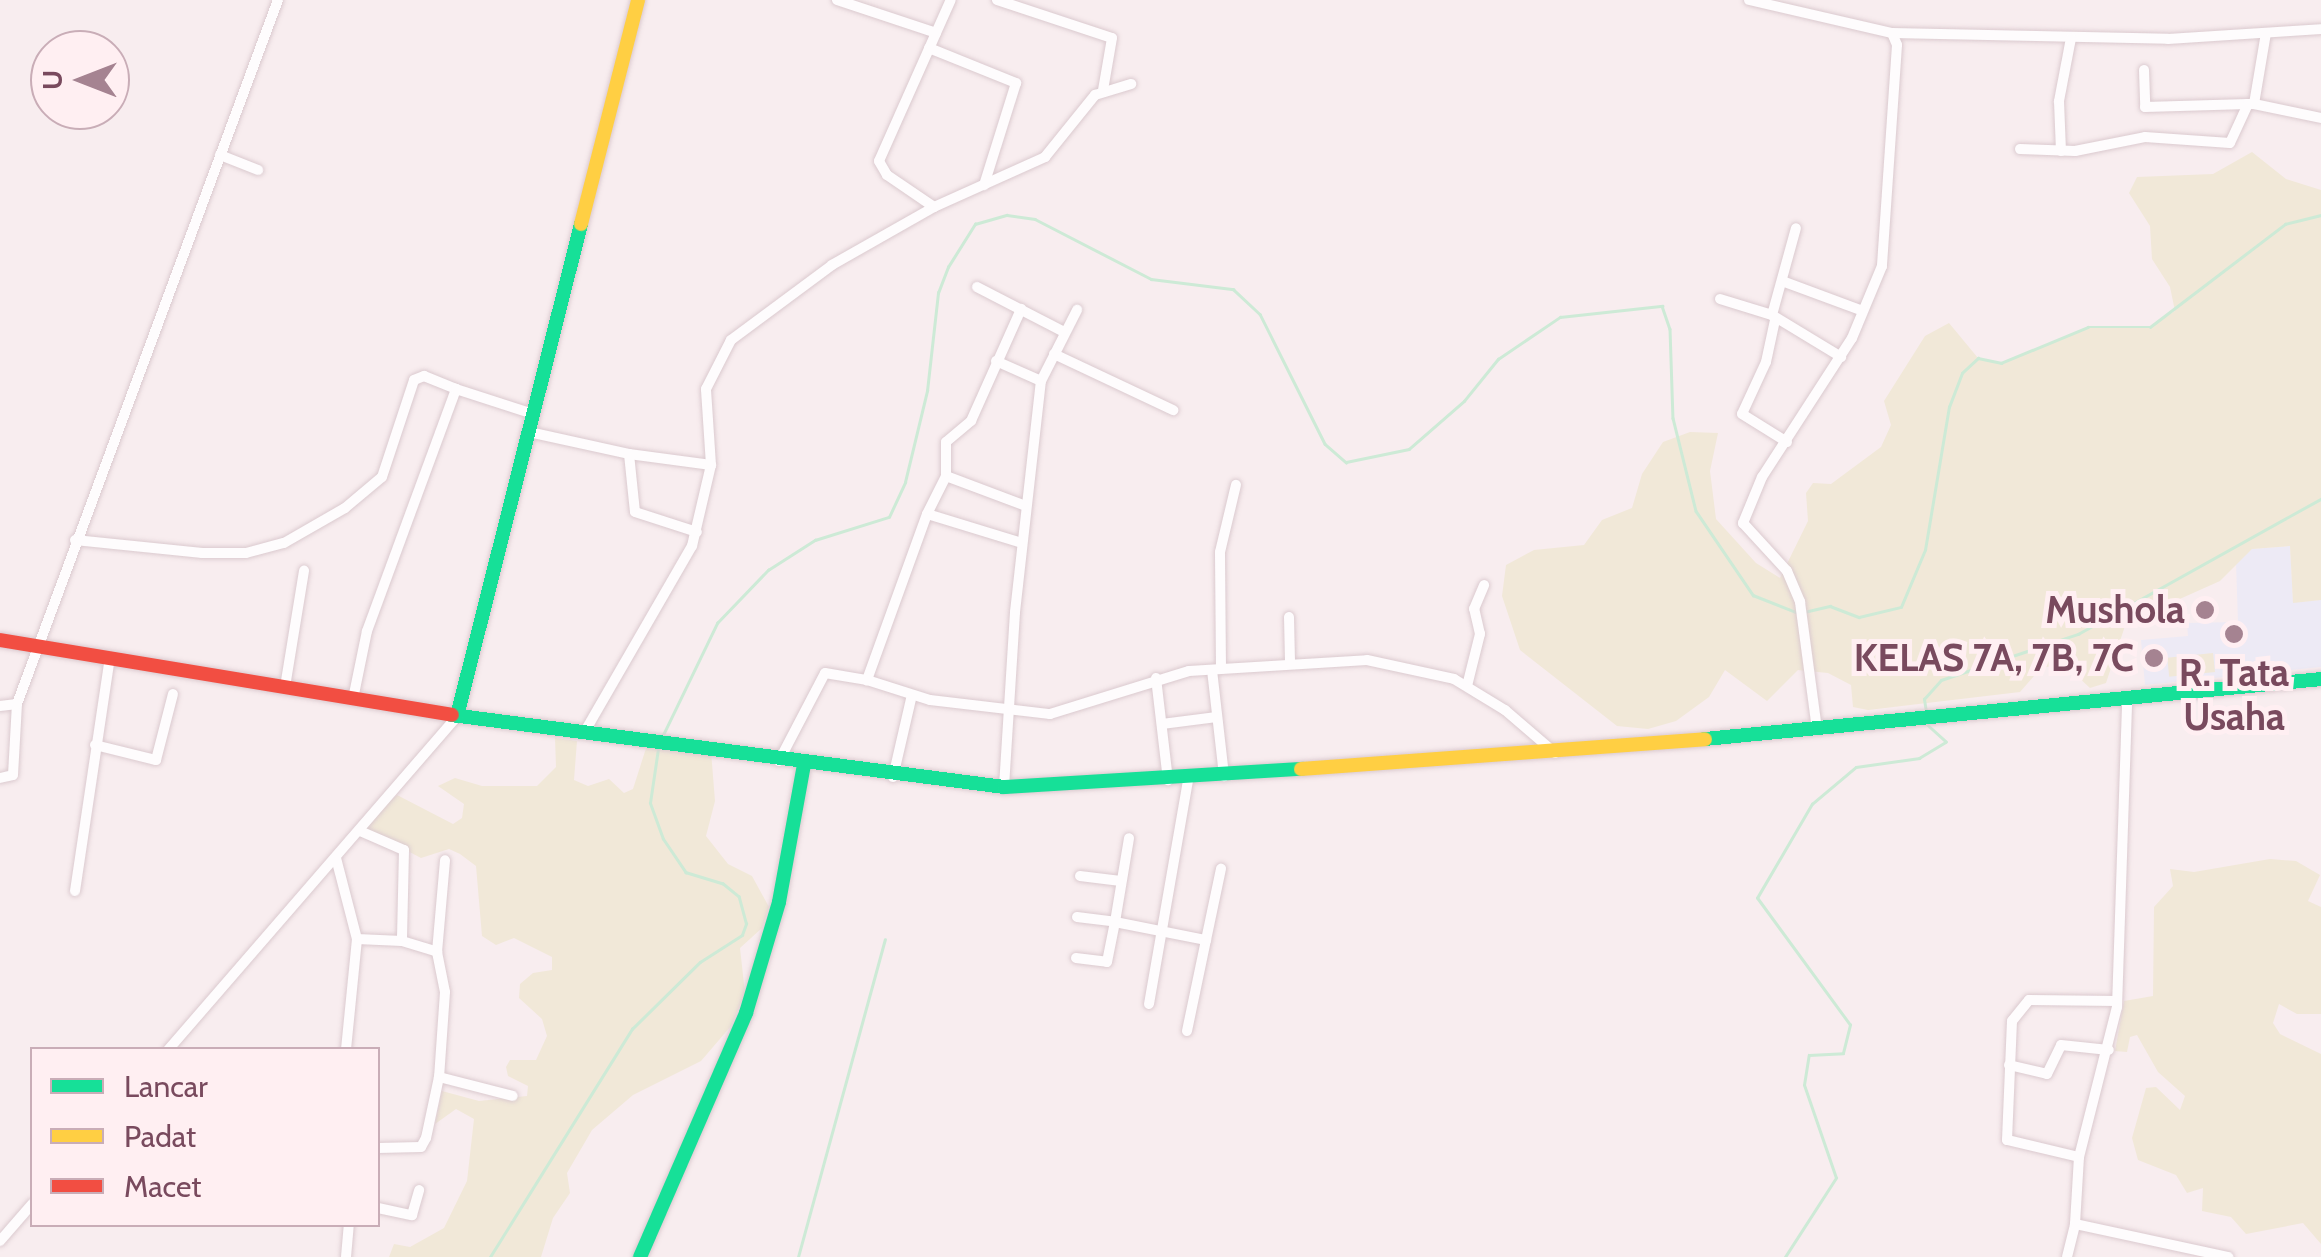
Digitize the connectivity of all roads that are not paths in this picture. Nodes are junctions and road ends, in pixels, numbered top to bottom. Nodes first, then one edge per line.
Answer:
1 (278, 0) edge
2 (638, 0) edge
3 (837, 0) edge
4 (952, 0) edge
5 (996, 0) edge
6 (1748, 0) edge
7 (2321, 29) edge
8 (936, 33) junction
9 (2266, 33) junction
10 (1892, 34) junction
11 (2071, 38) junction
12 (929, 48) junction
13 (2144, 70) dead end
14 (1131, 84) dead end
15 (1103, 90) junction
16 (2251, 104) junction
17 (2321, 118) edge
18 (2020, 149) dead end
19 (2061, 152) junction
20 (220, 155) junction
21 (258, 170) dead end
22 (984, 185) junction
23 (934, 207) junction
24 (1796, 228) dead end
25 (1782, 281) junction
26 (977, 286) dead end
27 (1720, 299) dead end
28 (1021, 309) junction
29 (1078, 310) dead end
30 (1863, 312) junction
31 (1774, 318) junction
32 (1064, 332) junction
33 (1054, 354) junction
34 (1841, 357) junction
35 (996, 360) junction
36 (1041, 382) junction
37 (456, 388) junction
38 (1174, 410) dead end
39 (533, 414) junction
40 (528, 432) junction
41 (1787, 442) junction
42 (629, 454) junction
43 (711, 465) junction
44 (946, 476) junction
45 (1236, 485) dead end
46 (1026, 506) junction
47 (927, 514) junction
48 (698, 532) junction
49 (76, 540) junction
50 (1022, 544) junction
51 (304, 571) dead end
52 (1484, 585) dead end
53 (1289, 617) dead end
54 (0, 640) edge
55 (38, 646) junction
56 (110, 658) junction
57 (1290, 662) junction
58 (1216, 669) junction
59 (1156, 678) junction
60 (2321, 679) edge
61 (866, 680) junction
62 (1466, 686) junction
63 (285, 687) junction
64 (173, 694) dead end
65 (912, 696) junction
66 (353, 699) junction
67 (2127, 699) junction
68 (18, 704) junction
69 (0, 706) edge
70 (1008, 713) junction
71 (457, 716) junction
72 (1217, 718) junction
73 (1162, 724) junction
74 (1817, 729) junction
75 (584, 733) junction
76 (95, 745) junction
77 (1556, 754) junction
78 (779, 762) junction
79 (804, 765) junction
80 (892, 777) junction
81 (1224, 777) junction
82 (0, 778) edge
83 (1188, 780) junction
84 (1168, 781) junction
85 (1004, 788) junction
86 (360, 831) junction
87 (1129, 838) dead end
88 (336, 858) junction
89 (445, 860) dead end
90 (1221, 869) dead end
91 (1080, 876) dead end
92 (1121, 881) junction
93 (75, 890) dead end
94 (1077, 916) dead end
95 (1115, 922) junction
96 (1163, 930) junction
97 (357, 939) junction
98 (1206, 940) junction
99 (402, 941) junction
100 (437, 952) junction
101 (1076, 958) dead end
102 (2117, 1000) junction
103 (1149, 1004) dead end
104 (1187, 1031) dead end
105 (171, 1047) edge
106 (346, 1047) edge
107 (2109, 1050) junction
108 (2009, 1066) junction
109 (439, 1077) junction
110 (513, 1096) dead end
111 (380, 1148) edge
112 (2079, 1157) junction
113 (418, 1190) dead end
114 (30, 1206) edge
115 (380, 1208) edge
116 (2075, 1224) junction
117 (349, 1227) edge
118 (0, 1241) edge
119 (346, 1257) edge
120 (640, 1257) edge
121 (2068, 1257) edge
122 (2228, 1257) edge

1 - 20 street
2 - 39 main road
3 - 8 street
4 - 8 street
5 - 15 street
6 - 10 street
7 - 9 street
8 - 12 street
9 - 11 street
9 - 16 street
10 - 11 street
10 - 30 street
11 - 19 street
12 - 22 street
12 - 23 street
13 - 16 street
14 - 15 street
15 - 22 street
16 - 17 street
16 - 19 street
18 - 19 street
20 - 21 street
20 - 49 street
22 - 23 street
23 - 43 street
24 - 25 street
25 - 30 street
25 - 31 street
26 - 28 street
27 - 31 street
28 - 32 street
28 - 35 street
29 - 32 street
30 - 34 street
31 - 34 street
31 - 41 street
32 - 33 street
33 - 36 street
33 - 38 street
34 - 41 street
35 - 36 street
35 - 44 street
36 - 46 street
37 - 39 street
37 - 49 street
37 - 66 street
39 - 40 main road
40 - 42 street
40 - 71 main road
41 - 74 street
42 - 43 street
42 - 48 street
43 - 48 street
44 - 46 street
44 - 47 street
45 - 58 street
46 - 50 street
47 - 50 street
47 - 61 street
48 - 75 street
49 - 55 street
50 - 70 street
51 - 63 street
52 - 62 street
53 - 57 street
54 - 55 main road
55 - 56 main road
55 - 68 street
56 - 63 main road
56 - 76 street
57 - 58 street
57 - 62 street
58 - 59 street
58 - 72 street
59 - 70 street
59 - 73 street
60 - 67 main road
61 - 65 street
61 - 78 street
62 - 77 street
63 - 66 main road
64 - 76 street
65 - 70 street
65 - 80 street
66 - 71 main road
67 - 74 main road
67 - 102 street
68 - 69 street
68 - 82 street
70 - 85 street
71 - 75 main road
71 - 86 street
72 - 73 street
72 - 81 street
73 - 84 street
74 - 77 main road
75 - 78 main road
76 - 93 street
77 - 81 main road
78 - 79 main road
79 - 80 main road
79 - 120 main road
80 - 85 main road
81 - 83 main road
83 - 84 main road
83 - 96 street
84 - 85 main road
86 - 88 street
86 - 99 street
87 - 92 street
88 - 97 street
88 - 105 street
89 - 100 street
90 - 98 street
91 - 92 street
92 - 95 street
94 - 95 street
95 - 96 street
95 - 101 street
96 - 98 street
96 - 103 street
97 - 99 street
97 - 106 street
98 - 104 street
99 - 100 street
100 - 109 street
102 - 107 street
102 - 108 street
107 - 108 street
107 - 112 street
108 - 112 street
109 - 110 street
109 - 111 street
112 - 116 street
113 - 115 street
114 - 118 street
116 - 121 street
116 - 122 street
117 - 119 street

